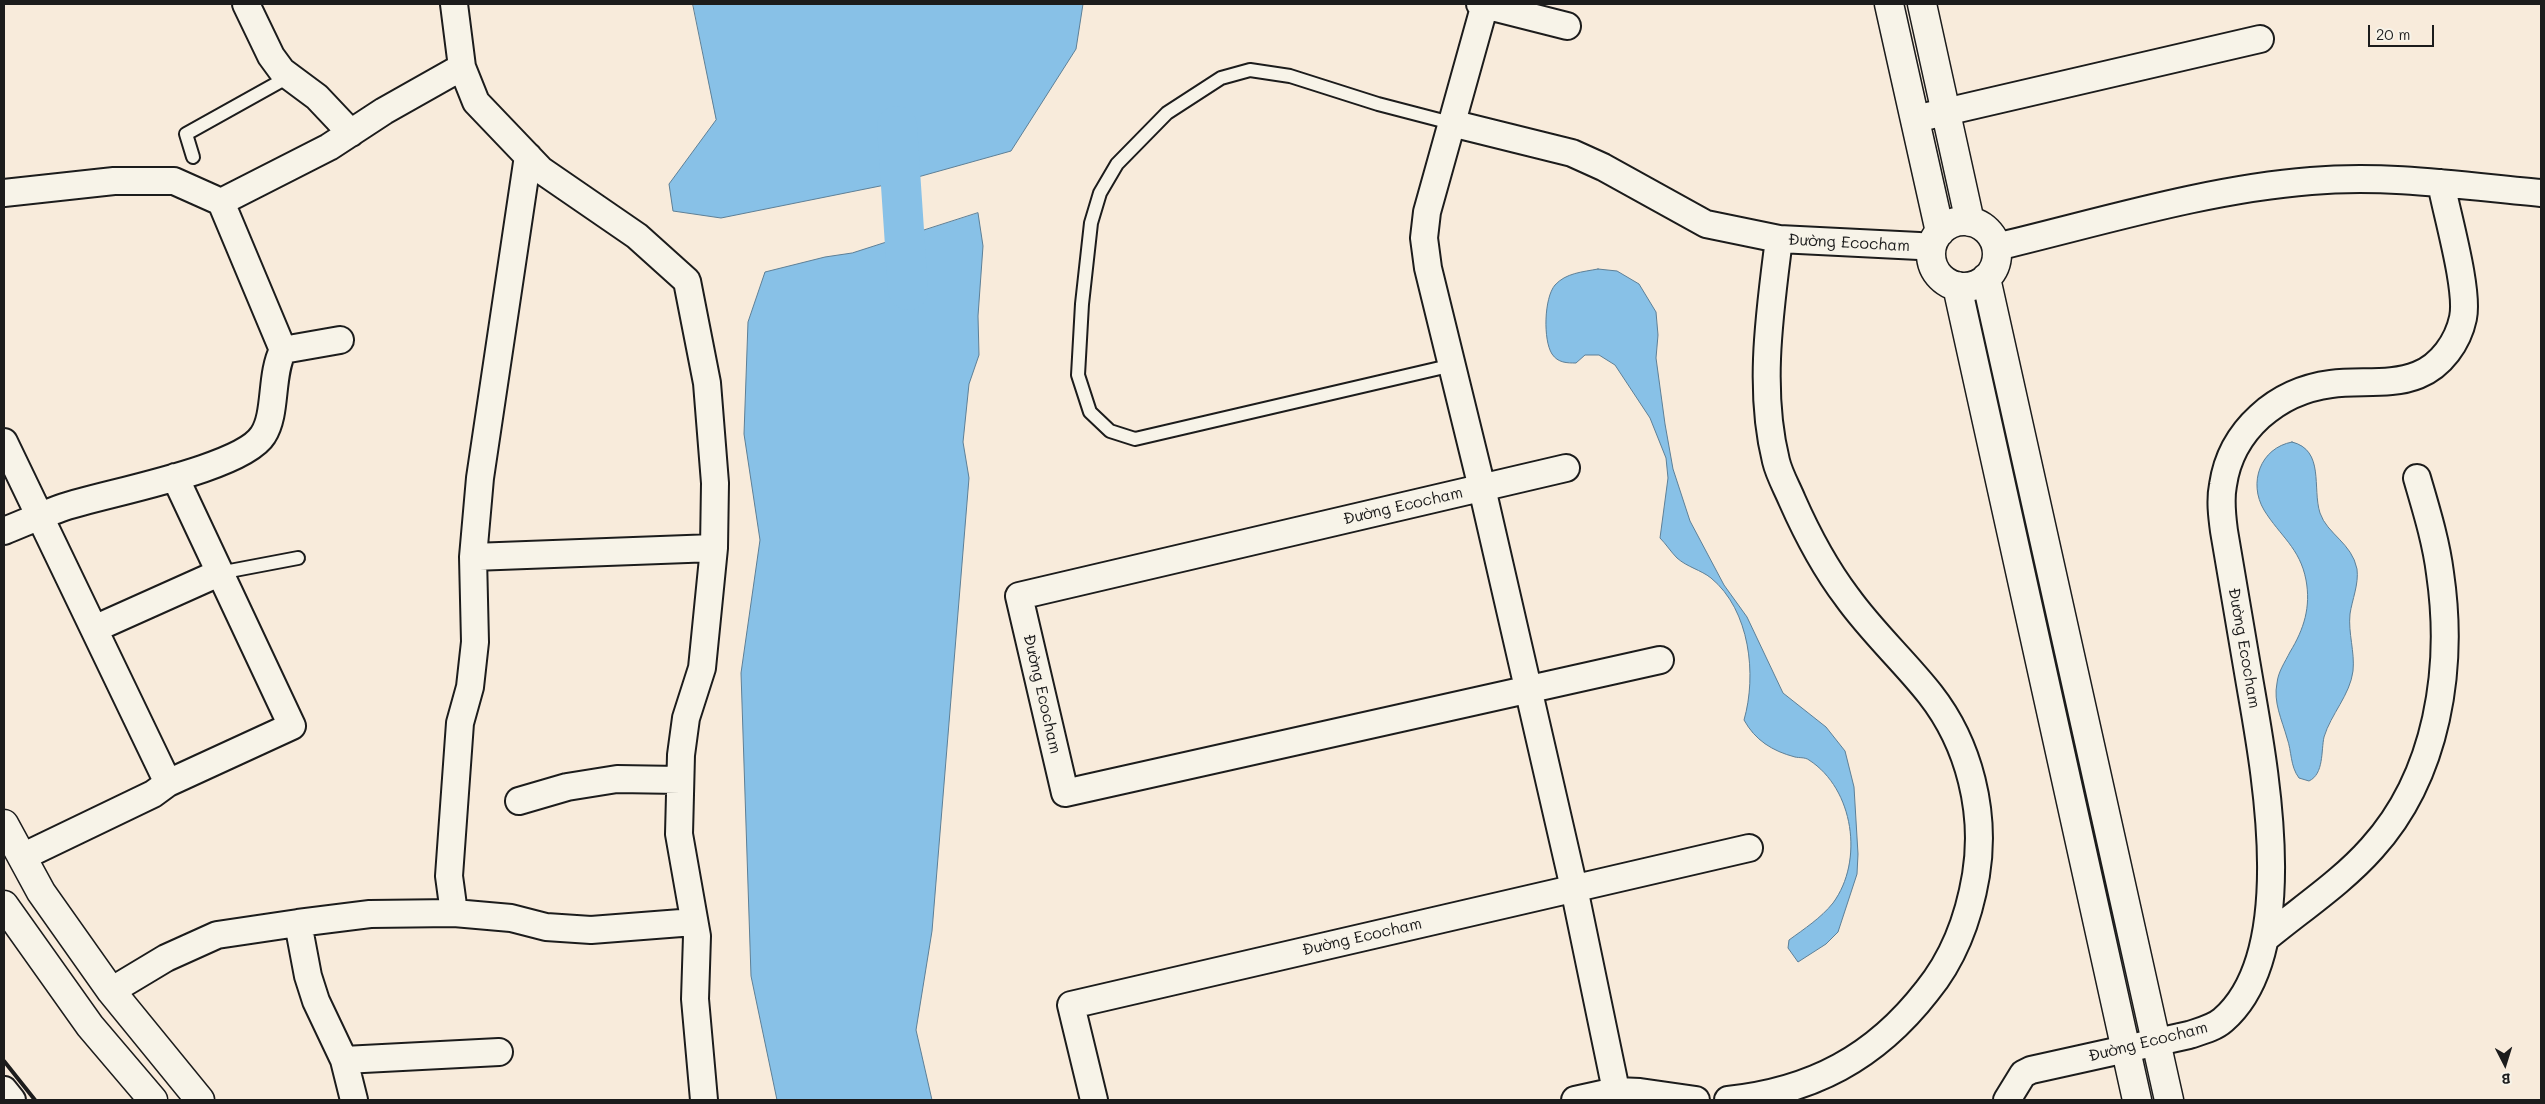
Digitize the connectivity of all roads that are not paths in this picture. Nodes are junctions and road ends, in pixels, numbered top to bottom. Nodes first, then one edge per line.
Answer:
1 (246, 4) edge
2 (454, 4) edge
3 (1483, 4) edge
4 (1889, 4) edge
5 (1922, 4) edge
6 (1568, 26) dead end
7 (2260, 39) dead end
8 (462, 67) junction
9 (290, 76) junction
10 (1946, 111) junction
11 (1914, 119) junction
12 (1451, 123) junction
13 (351, 133) junction
14 (528, 156) junction
15 (194, 157) dead end
16 (2441, 183) junction
17 (4, 192) edge
18 (2541, 193) edge
19 (221, 202) junction
20 (1970, 222) junction
21 (1779, 239) junction
22 (1929, 239) junction
23 (1996, 248) junction
24 (1986, 278) junction
25 (1957, 286) junction
26 (340, 340) dead end
27 (283, 350) junction
28 (1453, 365) junction
29 (4, 442) edge
30 (1566, 468) dead end
31 (175, 477) junction
32 (2417, 478) dead end
33 (1482, 488) junction
34 (40, 516) junction
35 (4, 531) edge
36 (714, 548) junction
37 (473, 557) junction
38 (298, 558) dead end
39 (219, 573) junction
40 (94, 629) junction
41 (1660, 660) dead end
42 (1529, 690) junction
43 (680, 780) junction
44 (168, 783) junction
45 (519, 801) dead end
46 (4, 824) edge
47 (1749, 848) dead end
48 (22, 857) junction
49 (1574, 888) junction
50 (4, 905) edge
51 (454, 913) junction
52 (298, 923) junction
53 (696, 929) junction
54 (2266, 938) junction
55 (111, 992) junction
56 (2156, 1042) junction
57 (2126, 1049) junction
58 (499, 1052) dead end
59 (344, 1060) junction
60 (4, 1090) edge
61 (1617, 1096) edge
62 (12, 1100) edge
63 (153, 1100) edge
64 (200, 1100) edge
65 (354, 1100) edge
66 (704, 1100) edge
67 (1094, 1100) edge
68 (1576, 1100) edge
69 (1696, 1100) edge
70 (1728, 1100) edge
71 (2007, 1100) edge
72 (2137, 1100) edge
73 (2169, 1100) edge

1 - 9 street
2 - 8 street
3 - 6 street, Đường Ecocham
3 - 12 street, Đường Ecocham
4 - 11 main road
5 - 10 main road
7 - 10 street
8 - 13 street
8 - 14 street
9 - 13 street
9 - 15 lane
10 - 11 street
10 - 20 main road
11 - 22 main road
12 - 21 street, Đường Ecocham
12 - 28 street, Đường Ecocham
12 - 28 lane
13 - 19 street
14 - 36 street
14 - 37 street
16 - 18 street
16 - 23 street
16 - 54 street, Đường Ecocham
17 - 19 street
19 - 27 street
20 - 22 main road
20 - 23 main road
21 - 22 street, Đường Ecocham
21 - 70 street, Đường Ecocham
22 - 25 main road
23 - 24 main road
24 - 25 main road
24 - 56 main road
25 - 57 main road
26 - 27 street
27 - 31 street
28 - 33 street, Đường Ecocham
29 - 34 street
30 - 33 street, Đường Ecocham
31 - 34 street
31 - 39 street
32 - 54 street
33 - 42 street, Đường Ecocham
33 - 42 street, Đường Ecocham
34 - 35 street
34 - 40 street
36 - 37 street
36 - 43 street
37 - 51 street
38 - 39 lane
39 - 40 street
39 - 44 street
40 - 44 street
41 - 42 street, Đường Ecocham
42 - 49 street, Đường Ecocham
43 - 45 street
43 - 53 street
44 - 48 street
46 - 48 main road
47 - 49 street, Đường Ecocham
48 - 55 main road
49 - 61 street, Đường Ecocham
49 - 67 street, Đường Ecocham
50 - 63 main road
51 - 52 street
51 - 53 street
52 - 55 street
52 - 59 street
53 - 66 street
54 - 56 street, Đường Ecocham
55 - 64 main road
56 - 57 street, Đường Ecocham
56 - 73 main road
57 - 71 street, Đường Ecocham
57 - 72 main road
58 - 59 street
59 - 65 street
60 - 62 street
61 - 68 street
61 - 69 street

